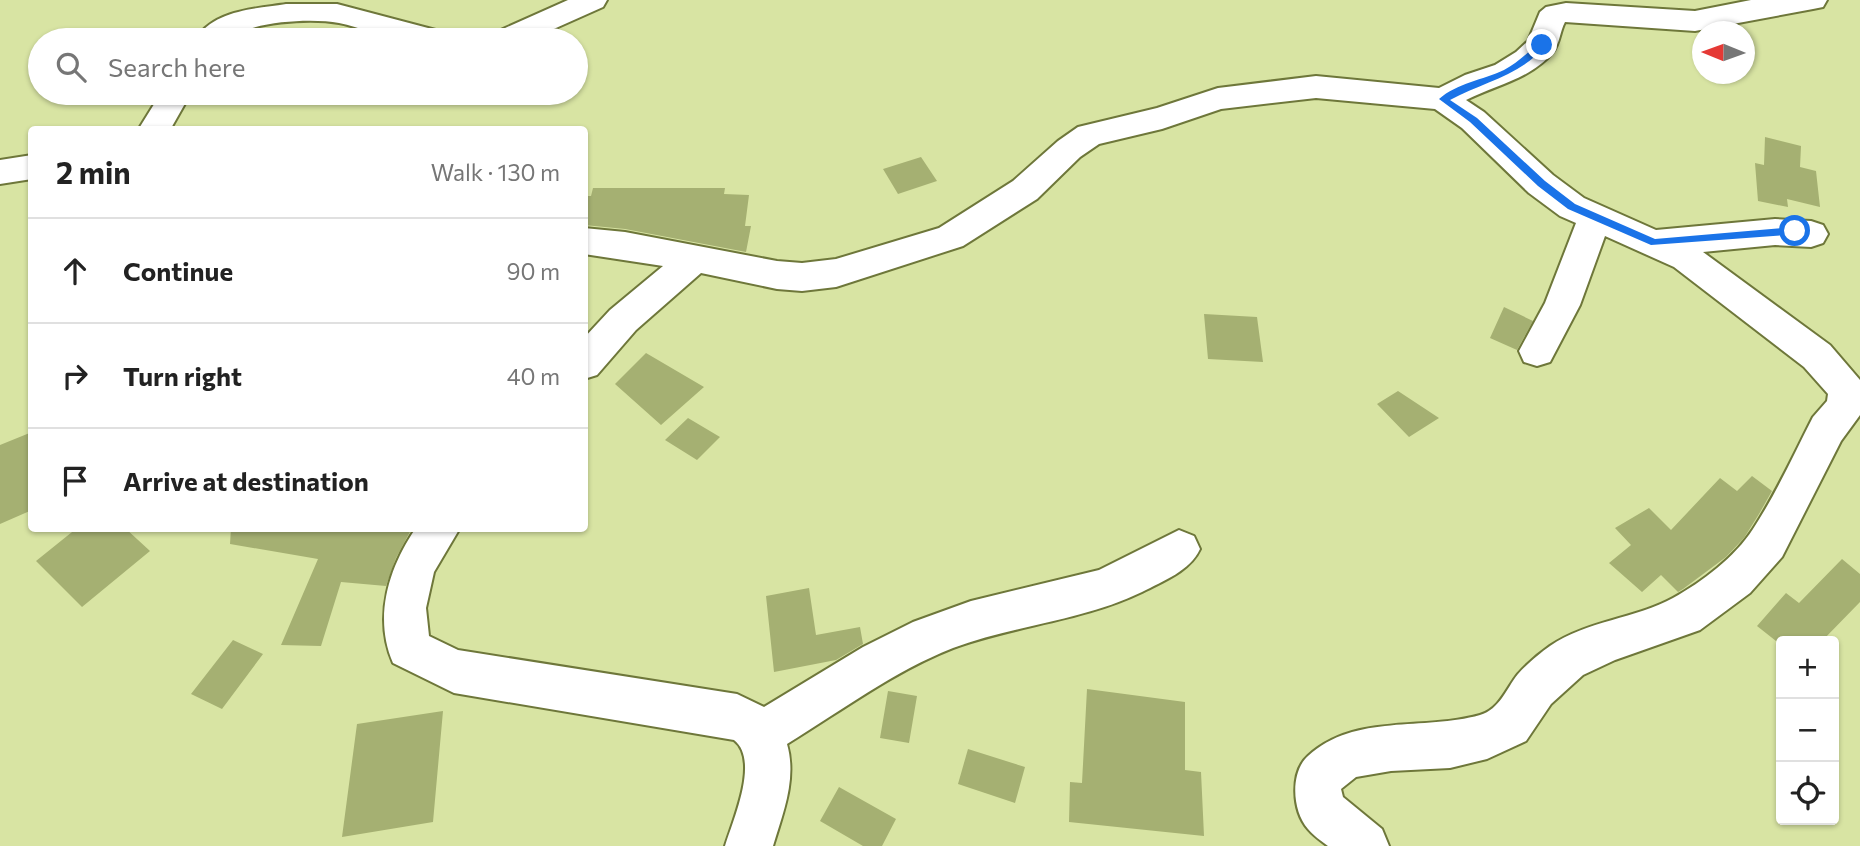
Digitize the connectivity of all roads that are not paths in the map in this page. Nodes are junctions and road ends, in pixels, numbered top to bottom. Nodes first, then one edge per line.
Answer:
1 (243, 0) edge
2 (593, 0) edge
3 (1813, 0) edge
4 (1568, 6) edge
5 (222, 28) edge
6 (229, 28) edge
7 (392, 28) edge
8 (531, 28) edge
9 (1443, 99) junction
10 (169, 105) edge
11 (156, 126) edge
12 (28, 168) edge
13 (0, 172) edge
14 (1595, 218) junction
15 (1811, 234) dead end
16 (588, 241) edge
17 (1655, 243) junction
18 (694, 260) junction
19 (1537, 351) dead end
20 (588, 359) edge
21 (437, 532) edge
22 (1179, 549) dead end
23 (760, 735) junction
24 (749, 846) edge
25 (1365, 846) edge

1 - 5 street
2 - 8 street
3 - 4 street
4 - 9 street
6 - 7 street
9 - 14 street
9 - 18 street
10 - 11 street
12 - 13 street
14 - 17 street
14 - 19 street
15 - 17 street
16 - 18 street
17 - 25 street
18 - 20 street
21 - 23 street
22 - 23 street
23 - 24 street

